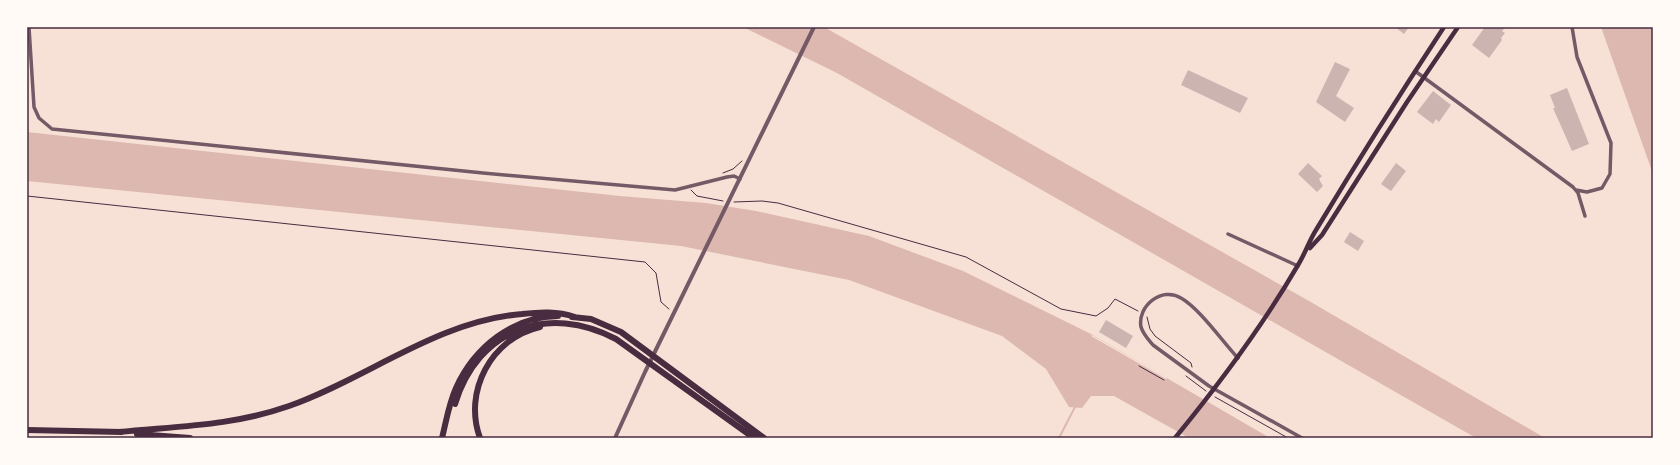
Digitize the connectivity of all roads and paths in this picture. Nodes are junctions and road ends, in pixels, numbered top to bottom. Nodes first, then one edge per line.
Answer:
1 (29, 27) edge
2 (814, 27) edge
3 (1444, 27) edge
4 (1458, 27) edge
5 (1572, 27) edge
6 (1415, 71) junction
7 (1425, 78) junction
8 (742, 161) dead end
9 (722, 173) dead end
10 (740, 179) junction
11 (1576, 190) junction
12 (692, 192) dead end
13 (27, 196) edge
14 (725, 201) dead end
15 (731, 202) dead end
16 (1585, 216) dead end
17 (1228, 234) dead end
18 (1307, 250) junction
19 (1298, 266) junction
20 (671, 310) dead end
21 (1139, 312) dead end
22 (575, 317) junction
23 (1147, 317) dead end
24 (563, 322) junction
25 (1238, 358) junction
26 (1139, 366) dead end
27 (1192, 368) dead end
28 (1187, 374) dead end
29 (1164, 380) dead end
30 (1206, 391) dead end
31 (1213, 395) dead end
32 (27, 430) edge
33 (119, 432) junction
34 (190, 438) edge
35 (442, 438) edge
36 (446, 438) edge
37 (480, 438) edge
38 (615, 438) edge
39 (754, 438) edge
40 (764, 438) edge
41 (1175, 438) edge
42 (1288, 438) edge
43 (1302, 438) edge

1 - 10 street
2 - 10 street
3 - 6 main road
4 - 7 main road
5 - 11 street
6 - 7 street
6 - 18 main road
7 - 11 street
7 - 18 main road
8 - 9 path
10 - 38 street
11 - 16 street
12 - 14 path
13 - 20 path
15 - 21 path
17 - 19 street
18 - 19 main road
19 - 25 main road
22 - 33 highway
22 - 35 highway
22 - 40 highway
23 - 27 path
24 - 36 highway
24 - 37 highway
24 - 39 highway
25 - 41 main road
25 - 43 street
26 - 29 path
28 - 30 path
31 - 42 path
32 - 33 highway
33 - 34 highway

